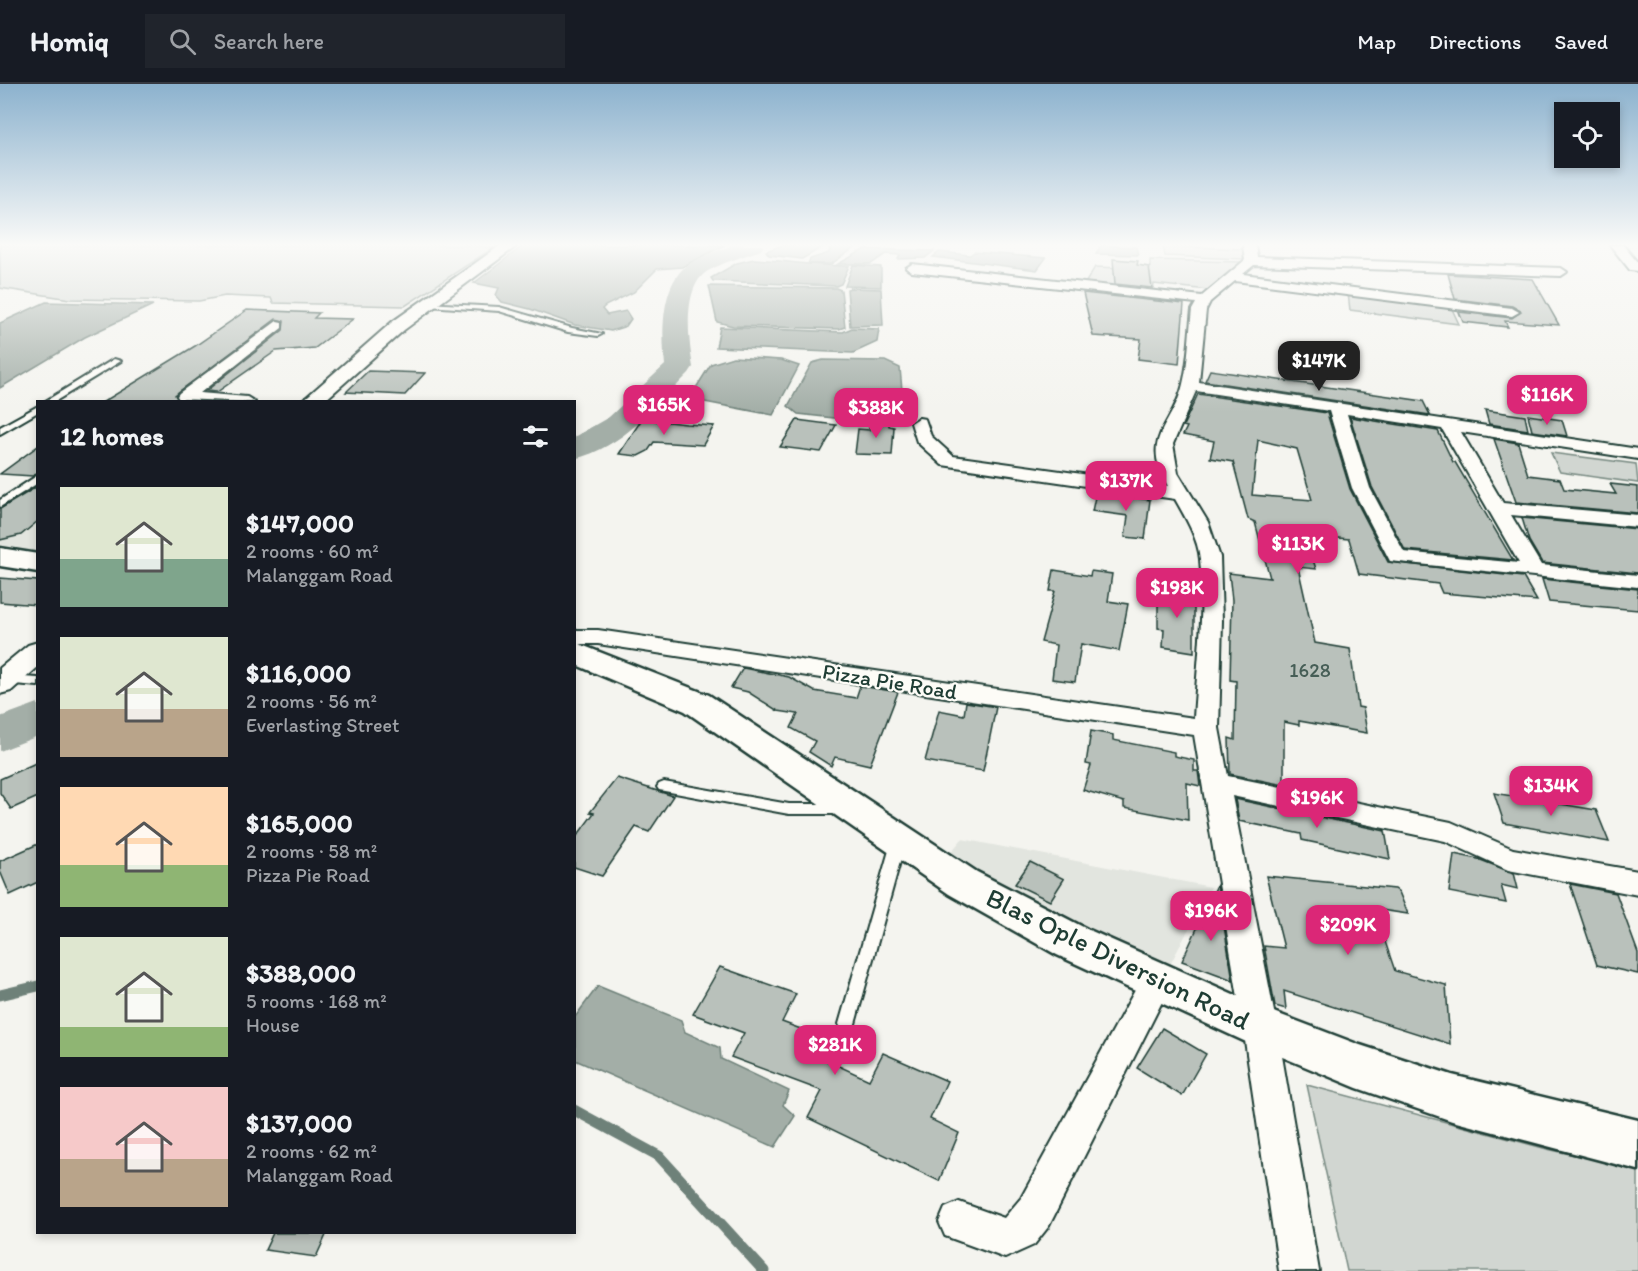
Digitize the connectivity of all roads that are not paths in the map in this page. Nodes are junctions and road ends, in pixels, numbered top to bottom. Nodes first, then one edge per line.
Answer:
1 (433, 300) edge
2 (1205, 300) edge
3 (1416, 300) edge
4 (1506, 300) edge
5 (428, 304) junction
6 (277, 325) dead end
7 (598, 334) dead end
8 (117, 361) dead end
9 (1191, 386) junction
10 (51, 400) edge
11 (226, 400) edge
12 (313, 400) edge
13 (36, 409) edge
14 (1337, 409) junction
15 (920, 423) dead end
16 (1448, 425) junction
17 (0, 430) edge
18 (1638, 454) edge
19 (36, 479) edge
20 (1181, 494) junction
21 (0, 504) edge
22 (1498, 508) junction
23 (1638, 521) edge
24 (1534, 571) junction
25 (1638, 581) edge
26 (576, 637) edge
27 (36, 653) edge
28 (576, 653) edge
29 (2, 682) edge
30 (36, 682) edge
31 (1206, 729) junction
32 (1214, 783) junction
33 (664, 787) dead end
34 (853, 809) junction
35 (899, 840) junction
36 (1638, 883) edge
37 (1156, 982) junction
38 (847, 1024) dead end
39 (1260, 1027) junction
40 (1638, 1145) edge
41 (959, 1222) dead end
42 (1299, 1271) edge

1 - 5 street
2 - 9 street
3 - 4 street
5 - 7 lane
5 - 12 street
6 - 11 street
8 - 10 lane
9 - 14 street
9 - 20 street
13 - 17 lane
14 - 16 street
14 - 24 street
15 - 20 street
16 - 18 street
16 - 22 street
19 - 21 lane
20 - 31 street
22 - 23 street
22 - 24 street
24 - 25 street
26 - 31 street, Pizza Pie Road
27 - 29 street
28 - 34 main road, Blas Ople Diversion Road
29 - 30 lane
31 - 32 street
32 - 36 street
32 - 39 street
33 - 34 lane
34 - 35 main road, Blas Ople Diversion Road
35 - 37 main road, Blas Ople Diversion Road
35 - 38 lane
37 - 39 main road, Blas Ople Diversion Road
37 - 41 street
39 - 40 main road, Blas Ople Diversion Road
39 - 42 street

